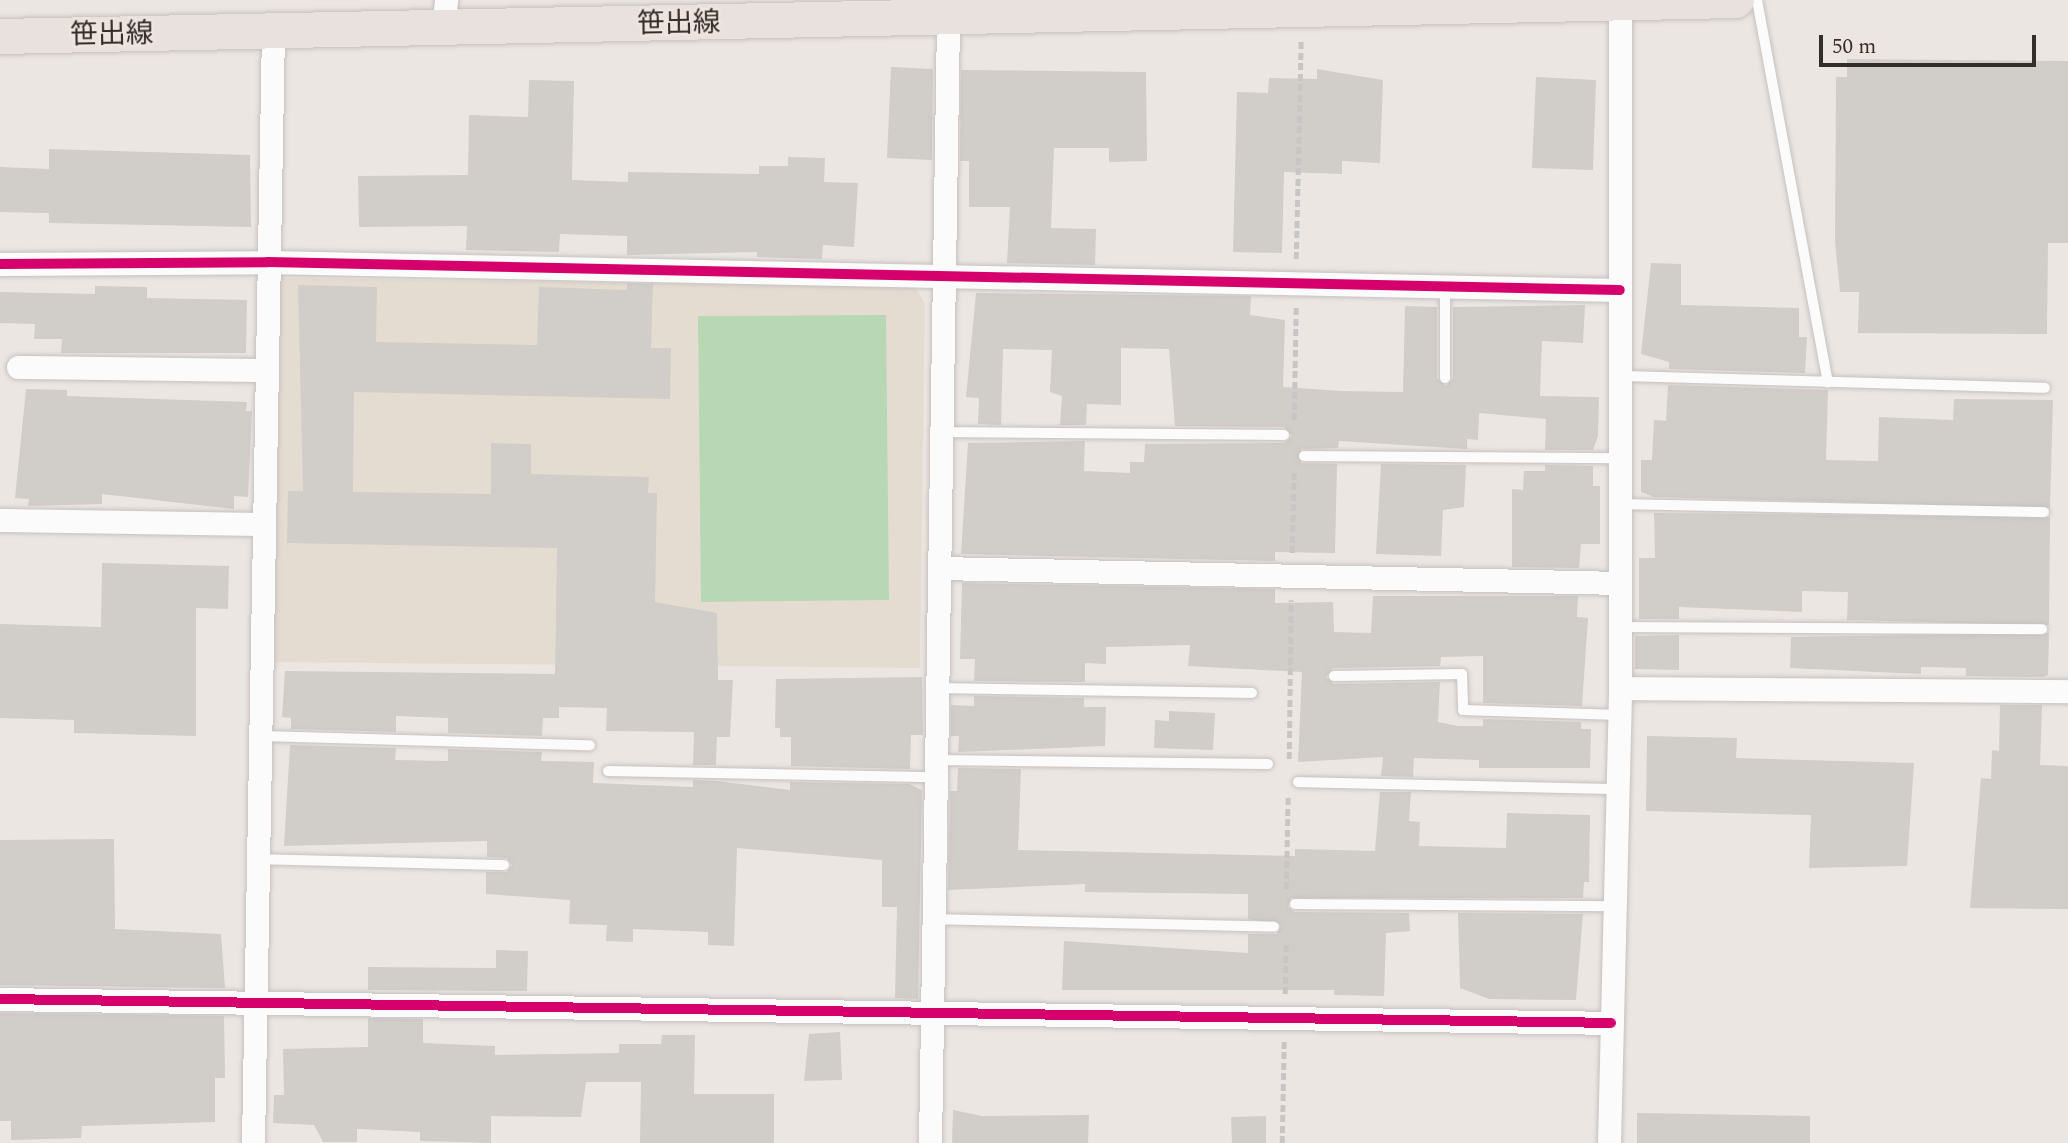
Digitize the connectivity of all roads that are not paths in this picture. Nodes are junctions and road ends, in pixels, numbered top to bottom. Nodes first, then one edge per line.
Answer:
1 (1729, 0) edge
2 (1736, 0) edge
3 (1757, 0) edge
4 (1620, 5) junction
5 (445, 15) edge
6 (948, 18) junction
7 (273, 32) junction
8 (0, 37) edge
9 (268, 262) junction
10 (0, 264) edge
11 (943, 274) junction
12 (1445, 285) junction
13 (1620, 290) junction
14 (18, 367) dead end
15 (266, 370) junction
16 (1620, 376) junction
17 (1445, 378) dead end
18 (1828, 382) junction
19 (2045, 388) dead end
20 (941, 432) junction
21 (1284, 435) dead end
22 (1304, 456) dead end
23 (1620, 458) junction
24 (1620, 504) junction
25 (2044, 512) dead end
26 (0, 520) edge
27 (264, 524) junction
28 (939, 568) junction
29 (1620, 583) junction
30 (1620, 627) junction
31 (2042, 629) dead end
32 (1334, 676) dead end
33 (937, 688) junction
34 (1620, 688) junction
35 (2068, 691) edge
36 (1252, 694) dead end
37 (1619, 715) junction
38 (259, 736) junction
39 (590, 745) dead end
40 (1269, 764) dead end
41 (935, 769) junction
42 (608, 771) dead end
43 (1298, 782) dead end
44 (1617, 789) junction
45 (257, 859) junction
46 (504, 865) dead end
47 (1295, 904) dead end
48 (1614, 906) junction
49 (933, 919) junction
50 (1274, 927) dead end
51 (0, 999) edge
52 (254, 1001) junction
53 (931, 1012) junction
54 (1611, 1023) junction
55 (253, 1143) edge
56 (930, 1143) edge
57 (1609, 1143) edge

1 - 2 main road, 笹出線
1 - 4 main road, 笹出線
3 - 18 lane
4 - 6 main road, 笹出線
4 - 13 street
5 - 6 main road, 笹出線
5 - 7 main road, 笹出線
6 - 11 street
7 - 8 main road, 笹出線
7 - 9 street
9 - 10 street
9 - 11 street
9 - 15 street
11 - 12 street
11 - 20 street
12 - 13 street
12 - 17 lane
13 - 16 street
14 - 15 street
15 - 27 street
16 - 18 lane
16 - 23 street
18 - 19 lane
20 - 21 lane
20 - 28 street
22 - 23 lane
23 - 24 street
24 - 25 lane
24 - 29 street
26 - 27 street
27 - 38 street
28 - 29 street
28 - 33 street
29 - 30 street
30 - 31 lane
30 - 34 street
32 - 37 lane
33 - 36 lane
33 - 41 street
34 - 35 street
34 - 37 street
37 - 44 street
38 - 39 lane
38 - 45 street
40 - 41 lane
41 - 42 lane
41 - 49 street
43 - 44 lane
44 - 48 street
45 - 46 lane
45 - 52 street
47 - 48 lane
48 - 54 street
49 - 50 lane
49 - 53 street
51 - 52 street
52 - 53 street
52 - 55 street
53 - 54 street
53 - 56 street
54 - 57 street

